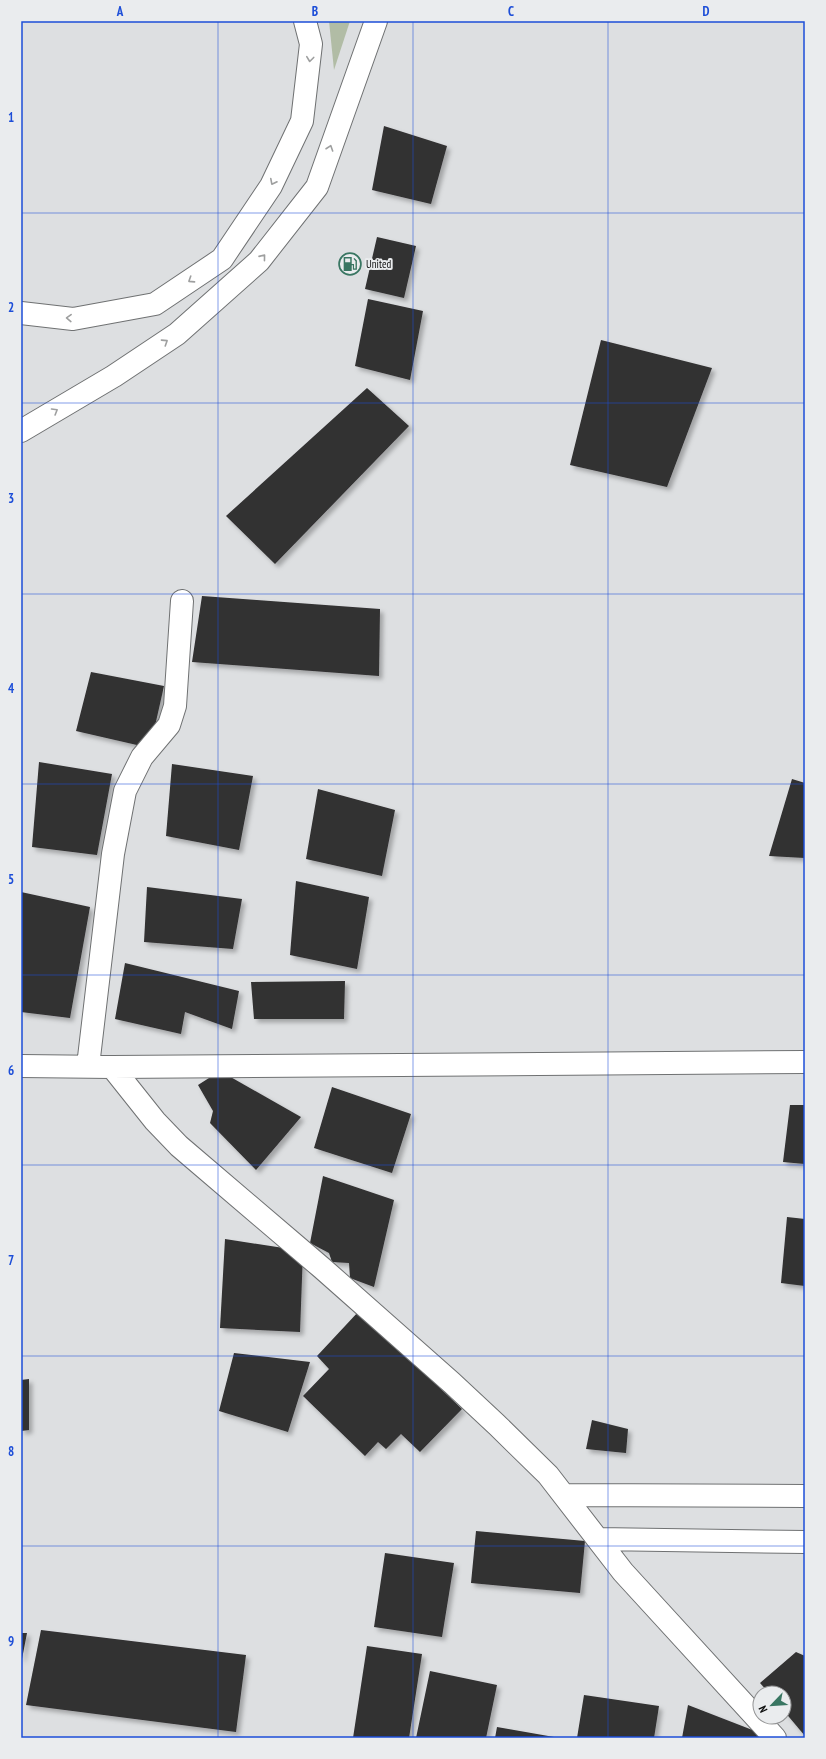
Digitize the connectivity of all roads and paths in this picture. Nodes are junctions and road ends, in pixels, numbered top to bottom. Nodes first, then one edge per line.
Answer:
1 (305, 21) edge
2 (376, 21) edge
3 (21, 313) edge
4 (21, 431) edge
5 (182, 601) dead end
6 (805, 1062) edge
7 (21, 1066) edge
8 (88, 1066) junction
9 (112, 1066) junction
10 (564, 1495) junction
11 (805, 1496) edge
12 (598, 1539) junction
13 (805, 1542) edge
14 (775, 1738) edge

1 -> 3 main road
4 -> 2 main road
5 - 8 main road
6 - 9 main road
7 - 8 main road
8 - 9 main road
9 - 10 main road
10 - 11 main road
10 - 12 main road
12 - 13 main road
12 - 14 main road

